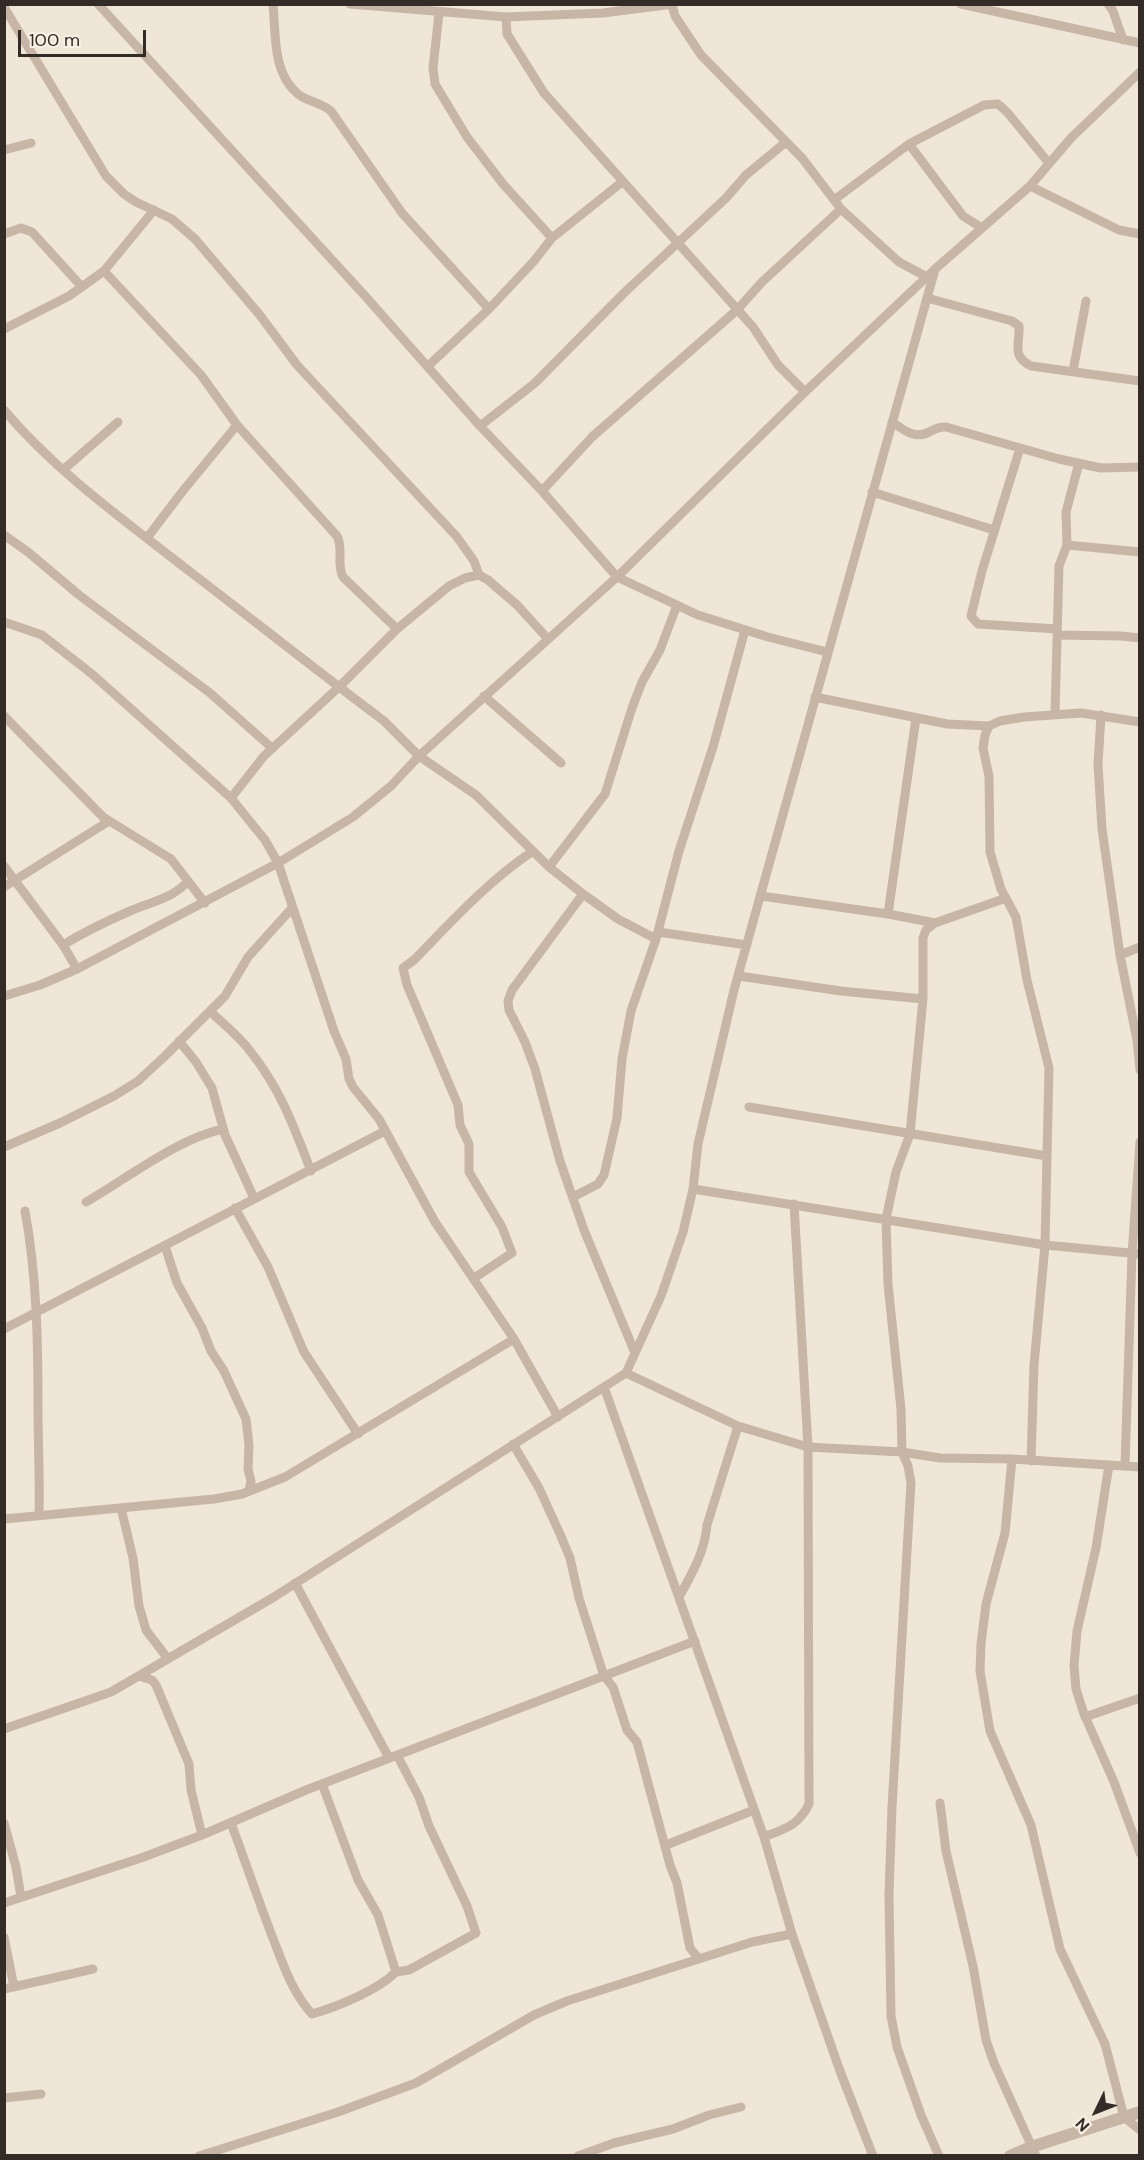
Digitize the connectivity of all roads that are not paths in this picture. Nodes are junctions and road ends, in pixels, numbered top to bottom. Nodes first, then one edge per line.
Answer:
1 (98, 4) edge
2 (273, 4) edge
3 (350, 4) edge
4 (485, 4) edge
5 (962, 4) edge
6 (1108, 4) edge
7 (5, 5) edge
8 (673, 5) edge
9 (602, 9) edge
10 (440, 13) junction
11 (483, 16) junction
12 (506, 17) junction
13 (1123, 40) junction
14 (1139, 42) edge
15 (1140, 72) edge
16 (786, 142) junction
17 (31, 143) dead end
18 (909, 144) junction
19 (4, 150) edge
20 (1048, 162) junction
21 (622, 182) junction
22 (1030, 186) junction
23 (834, 200) junction
24 (841, 208) junction
25 (154, 210) junction
26 (982, 228) junction
27 (4, 234) edge
28 (1140, 234) edge
29 (552, 238) junction
30 (679, 244) junction
31 (104, 271) junction
32 (931, 274) junction
33 (82, 287) junction
34 (927, 298) junction
35 (1086, 301) dead end
36 (489, 309) junction
37 (737, 310) junction
38 (4, 329) edge
39 (428, 366) junction
40 (1073, 371) junction
41 (1140, 381) edge
42 (805, 392) junction
43 (4, 410) edge
44 (892, 422) junction
45 (118, 423) dead end
46 (237, 425) junction
47 (480, 426) junction
48 (1020, 448) junction
49 (1079, 463) junction
50 (1140, 467) edge
51 (63, 470) junction
52 (542, 491) junction
53 (872, 492) junction
54 (994, 530) junction
55 (4, 535) edge
56 (147, 538) junction
57 (1067, 545) junction
58 (1140, 552) edge
59 (479, 575) junction
60 (617, 577) junction
61 (676, 605) junction
62 (4, 622) edge
63 (397, 629) junction
64 (744, 630) junction
65 (1057, 632) junction
66 (1140, 638) edge
67 (548, 639) junction
68 (827, 652) junction
69 (339, 687) junction
70 (484, 696) junction
71 (815, 697) junction
72 (1055, 714) junction
73 (1101, 715) junction
74 (4, 716) edge
75 (916, 718) junction
76 (1140, 722) edge
77 (989, 726) junction
78 (273, 748) junction
79 (419, 756) junction
80 (561, 763) dead end
81 (231, 798) junction
82 (109, 820) junction
83 (533, 851) junction
84 (278, 863) junction
85 (4, 866) edge
86 (549, 867) junction
87 (15, 881) junction
88 (188, 881) junction
89 (4, 887) edge
90 (582, 894) junction
91 (761, 896) junction
92 (1006, 898) junction
93 (205, 903) junction
94 (292, 908) junction
95 (888, 914) junction
96 (935, 923) junction
97 (657, 936) junction
98 (63, 945) junction
99 (747, 945) junction
100 (1140, 947) edge
101 (1120, 955) junction
102 (77, 969) junction
103 (739, 976) junction
104 (4, 996) edge
105 (923, 999) junction
106 (210, 1011) junction
107 (179, 1041) junction
108 (1140, 1070) edge
109 (749, 1107) dead end
110 (223, 1129) junction
111 (385, 1131) junction
112 (910, 1134) junction
113 (1140, 1143) edge
114 (4, 1147) edge
115 (1047, 1156) junction
116 (311, 1171) junction
117 (1138, 1172) edge
118 (693, 1189) junction
119 (573, 1197) junction
120 (254, 1198) junction
121 (86, 1202) dead end
122 (794, 1204) junction
123 (235, 1208) junction
124 (25, 1211) dead end
125 (886, 1219) junction
126 (1045, 1245) junction
127 (165, 1246) junction
128 (1136, 1254) edge
129 (474, 1278) junction
130 (36, 1313) junction
131 (4, 1329) edge
132 (514, 1339) junction
133 (635, 1353) junction
134 (626, 1373) junction
135 (604, 1387) junction
136 (558, 1417) junction
137 (738, 1426) junction
138 (358, 1434) junction
139 (513, 1444) junction
140 (808, 1447) junction
141 (902, 1452) junction
142 (1012, 1459) junction
143 (1031, 1461) junction
144 (1109, 1465) junction
145 (1125, 1465) junction
146 (1140, 1467) edge
147 (249, 1491) junction
148 (121, 1508) junction
149 (39, 1515) junction
150 (4, 1519) edge
151 (295, 1583) junction
152 (679, 1596) junction
153 (695, 1641) junction
154 (168, 1659) junction
155 (139, 1676) junction
156 (604, 1676) junction
157 (1140, 1698) edge
158 (1085, 1717) junction
159 (4, 1729) edge
160 (393, 1757) junction
161 (322, 1784) junction
162 (940, 1803) dead end
163 (754, 1810) junction
164 (4, 1822) edge
165 (231, 1823) junction
166 (202, 1834) junction
167 (764, 1838) junction
168 (666, 1845) junction
169 (1140, 1853) edge
170 (21, 1897) junction
171 (4, 1903) edge
172 (792, 1934) junction
173 (4, 1937) edge
174 (699, 1959) junction
175 (93, 1969) dead end
176 (396, 1972) junction
177 (9, 1988) edge
178 (41, 2094) dead end
179 (4, 2098) edge
180 (741, 2107) dead end
181 (1140, 2112) edge
182 (1124, 2117) junction
183 (1140, 2130) edge
184 (1034, 2151) edge
185 (199, 2156) edge
186 (578, 2156) edge
187 (873, 2156) edge
188 (939, 2156) edge
189 (1010, 2156) edge

1 - 39 street
2 - 36 street
3 - 10 street
4 - 11 street
5 - 13 street
6 - 13 street
7 - 25 street
8 - 9 street
8 - 16 street
9 - 12 street
10 - 11 street
10 - 29 street
11 - 12 street
12 - 21 street
13 - 14 street
15 - 20 street
16 - 23 street
16 - 30 street
17 - 19 street
18 - 20 street
18 - 23 street
18 - 26 street
20 - 22 street
21 - 29 street
21 - 30 street
22 - 26 street
22 - 28 street
23 - 24 street
24 - 32 street
24 - 37 street
25 - 31 street
25 - 59 street
26 - 32 street
27 - 33 street
29 - 36 street
30 - 37 street
30 - 47 street
31 - 33 street
31 - 46 street
32 - 34 street
32 - 42 street
33 - 38 street
34 - 40 street
34 - 44 street
35 - 40 street
36 - 39 street
37 - 42 street
37 - 52 street
39 - 47 street
40 - 41 street
42 - 60 street
43 - 51 street
44 - 48 street
44 - 53 street
45 - 51 street
46 - 56 street
46 - 63 street
47 - 52 street
48 - 49 street
48 - 54 street
49 - 50 street
49 - 57 street
51 - 56 street
52 - 60 street
53 - 54 street
53 - 68 street
54 - 65 street
55 - 78 street
56 - 69 street
57 - 58 street
57 - 65 street
59 - 63 street
59 - 67 street
60 - 61 street
60 - 67 street
61 - 64 street
61 - 86 street
62 - 81 street
63 - 69 street
64 - 68 street
64 - 97 street
65 - 66 street
65 - 72 street
67 - 70 street
68 - 71 street
69 - 78 street
69 - 79 street
70 - 79 street
70 - 80 street
71 - 75 street
71 - 91 street
72 - 73 street
72 - 77 street
73 - 76 street
73 - 101 street
74 - 82 street
75 - 77 street
75 - 95 street
77 - 92 street
78 - 81 street
79 - 83 street
79 - 84 street
81 - 84 street
82 - 87 street
82 - 88 street
83 - 86 street
83 - 129 street
84 - 93 street
84 - 94 street
85 - 87 street
86 - 90 street
87 - 89 street
87 - 98 street
88 - 93 street
88 - 98 street
90 - 97 street
90 - 119 street
91 - 95 street
91 - 99 street
92 - 96 street
92 - 115 street
93 - 102 street
94 - 106 street
94 - 111 street
95 - 96 street
96 - 105 street
97 - 99 street
97 - 119 street
98 - 102 street
99 - 103 street
100 - 101 street
101 - 108 street
102 - 104 street
103 - 105 street
103 - 118 street
105 - 112 street
106 - 107 street
106 - 116 street
107 - 110 street
107 - 114 street
109 - 112 street
110 - 120 street
110 - 121 street
111 - 116 street
111 - 129 street
112 - 115 street
112 - 125 street
113 - 117 street
115 - 126 street
116 - 120 street
117 - 128 street
118 - 122 street
118 - 133 street
119 - 133 street
120 - 123 street
122 - 125 street
122 - 140 street
123 - 127 street
123 - 138 street
124 - 130 street
125 - 126 street
125 - 141 street
126 - 128 street
126 - 143 street
127 - 130 street
127 - 147 street
128 - 145 street
129 - 132 street
130 - 131 street
130 - 149 street
132 - 136 street
132 - 138 street
133 - 134 street
134 - 135 street
134 - 137 street
135 - 136 street
135 - 152 street
136 - 139 street
137 - 140 street
137 - 152 street
138 - 147 street
139 - 151 street
139 - 156 street
140 - 141 street
140 - 167 street
141 - 142 street
141 - 188 street
142 - 143 street
142 - 182 street
143 - 144 street
144 - 145 street
144 - 158 street
145 - 146 street
147 - 148 street
148 - 149 street
148 - 154 street
149 - 150 street
151 - 154 street
151 - 160 street
152 - 153 street
153 - 156 street
153 - 163 street
154 - 155 street
155 - 159 street
155 - 166 street
156 - 160 street
156 - 168 street
157 - 158 street
158 - 169 street
160 - 161 street
160 - 176 street
161 - 165 street
161 - 176 street
162 - 184 street
163 - 167 street
163 - 168 street
164 - 170 street
165 - 166 street
165 - 176 street
166 - 170 street
167 - 172 street
168 - 174 street
170 - 171 street
172 - 174 street
172 - 187 street
173 - 177 street
174 - 185 street
175 - 177 street
178 - 179 street
180 - 186 street
181 - 182 street
182 - 183 street
182 - 184 street
184 - 189 street

